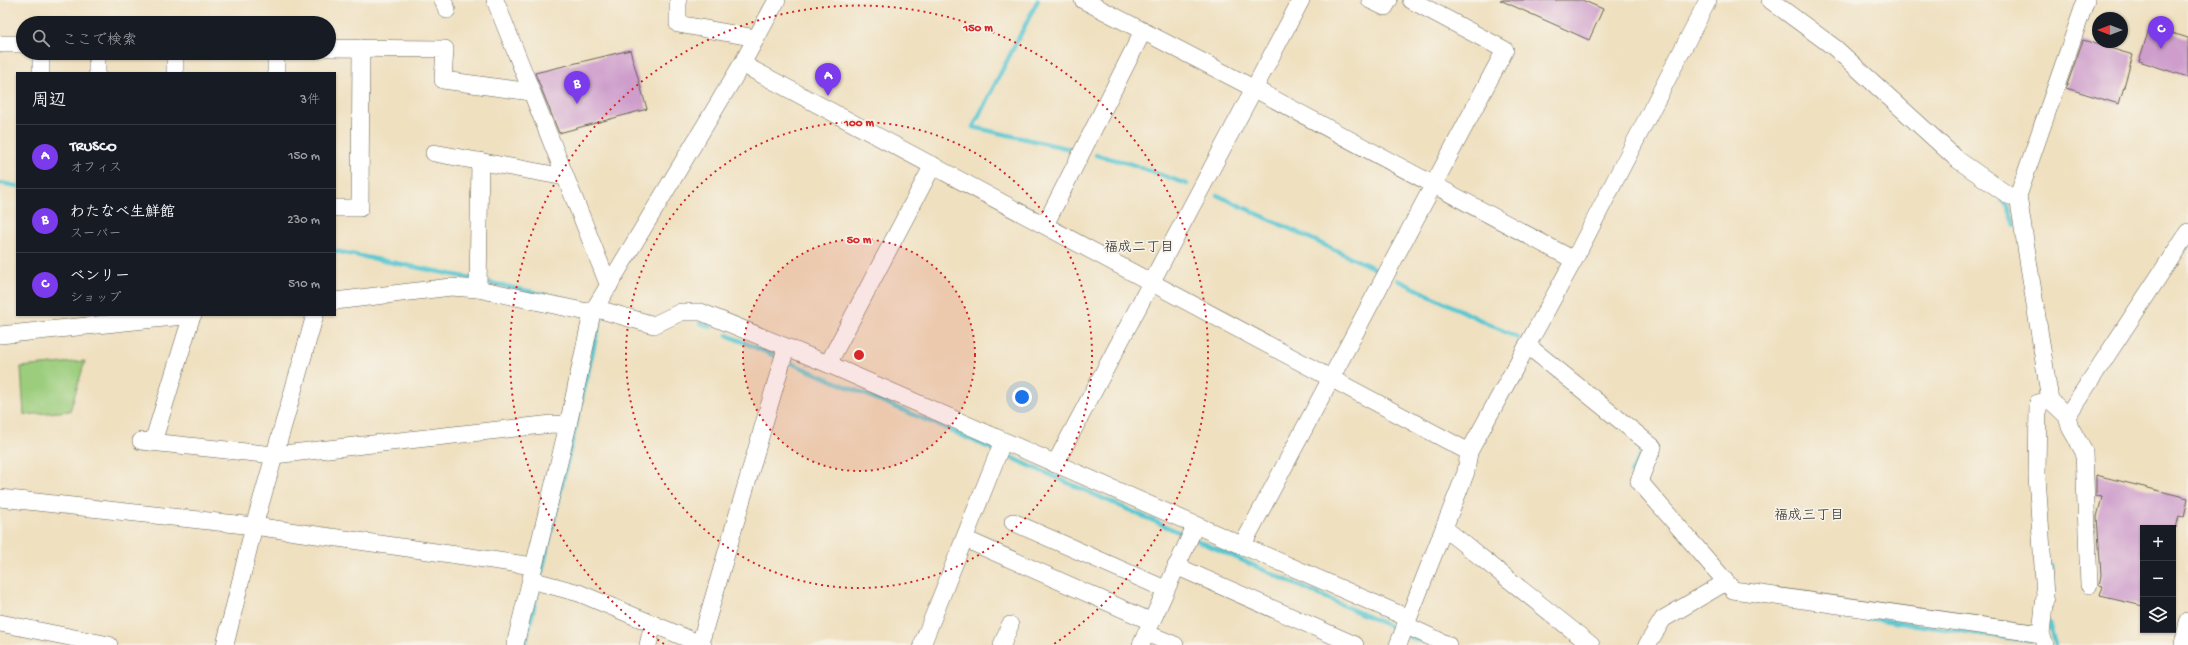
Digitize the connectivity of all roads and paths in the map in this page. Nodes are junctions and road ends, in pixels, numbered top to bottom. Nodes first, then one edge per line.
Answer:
1 (495, 0) edge
2 (678, 0) edge
3 (777, 0) edge
4 (1083, 0) edge
5 (1301, 0) edge
6 (1370, 0) edge
7 (1389, 0) edge
8 (1412, 0) edge
9 (1708, 0) edge
10 (1770, 0) edge
11 (2086, 0) edge
12 (1143, 31) junction
13 (756, 38) junction
14 (0, 44) edge
15 (16, 44) edge
16 (336, 48) edge
17 (361, 48) junction
18 (41, 60) edge
19 (97, 60) edge
20 (175, 60) edge
21 (276, 60) edge
22 (742, 64) junction
23 (41, 72) edge
24 (97, 72) edge
25 (175, 72) edge
26 (276, 72) edge
27 (1253, 88) junction
28 (531, 92) junction
29 (434, 153) dead end
30 (480, 161) junction
31 (933, 165) junction
32 (565, 177) junction
33 (1435, 186) junction
34 (2018, 196) junction
35 (336, 208) edge
36 (1045, 225) junction
37 (2188, 232) edge
38 (1574, 260) junction
39 (1152, 282) junction
40 (479, 283) junction
41 (609, 286) junction
42 (336, 300) edge
43 (593, 310) junction
44 (170, 316) edge
45 (193, 316) edge
46 (315, 316) edge
47 (146, 317) edge
48 (81, 321) edge
49 (0, 335) edge
50 (1527, 345) junction
51 (784, 355) junction
52 (828, 364) junction
53 (1332, 378) junction
54 (2045, 400) junction
55 (2068, 416) junction
56 (568, 425) junction
57 (1000, 449) junction
58 (1469, 452) junction
59 (274, 455) junction
60 (1055, 464) junction
61 (0, 498) edge
62 (1013, 522) dead end
63 (254, 526) junction
64 (1444, 528) junction
65 (1191, 534) junction
66 (965, 539) junction
67 (1242, 546) junction
68 (1176, 566) junction
69 (536, 578) junction
70 (1726, 582) junction
71 (2089, 584) dead end
72 (1165, 589) junction
73 (1406, 622) junction
74 (2188, 622) edge
75 (0, 624) edge
76 (653, 624) junction
77 (1010, 625) dead end
78 (1146, 633) edge
79 (2044, 640) edge
80 (701, 644) edge
81 (109, 645) edge
82 (224, 645) edge
83 (515, 645) edge
84 (648, 645) edge
85 (922, 645) edge
86 (1002, 645) edge
87 (1175, 645) edge
88 (1355, 645) edge
89 (1398, 645) edge
90 (1448, 645) edge
91 (1591, 645) edge
92 (1647, 645) edge
93 (2183, 645) edge

1 - 28 street
2 - 13 street
3 - 13 street
4 - 12 street
5 - 27 street
6 - 7 street
8 - 33 street
9 - 38 street
10 - 34 street
11 - 34 street
12 - 27 street
12 - 36 street
13 - 22 street
14 - 15 street
16 - 17 street
17 - 28 street
17 - 35 street
18 - 23 street
19 - 24 street
20 - 25 street
21 - 26 street
22 - 31 street
22 - 41 street
27 - 33 street
27 - 39 street
28 - 32 street
29 - 30 street
30 - 32 street
30 - 40 street
31 - 36 street
31 - 52 street
32 - 41 street
33 - 38 street
33 - 53 street
34 - 54 street
36 - 39 street
37 - 55 street
38 - 50 street
39 - 53 street
39 - 60 street
40 - 42 street
40 - 43 street
41 - 43 street
43 - 51 street
43 - 56 street
44 - 47 street
45 - 59 street
46 - 59 street
47 - 48 street
48 - 49 street
50 - 58 street
50 - 70 street
51 - 52 street
51 - 80 street
52 - 57 street
53 - 58 street
53 - 67 street
54 - 55 street
54 - 79 street
55 - 71 street
56 - 59 street
56 - 69 street
57 - 60 street
57 - 66 street
58 - 64 street
59 - 63 street
60 - 65 street
61 - 63 street
62 - 72 street
63 - 69 street
63 - 82 street
64 - 73 street
64 - 91 street
65 - 67 street
65 - 68 street
66 - 78 street
66 - 85 street
67 - 73 street
68 - 72 street
68 - 88 street
69 - 76 street
69 - 83 street
70 - 79 street
70 - 92 street
72 - 78 street
73 - 89 street
73 - 90 street
74 - 93 street
75 - 81 street
76 - 80 street
76 - 84 street
77 - 86 street
78 - 87 street

